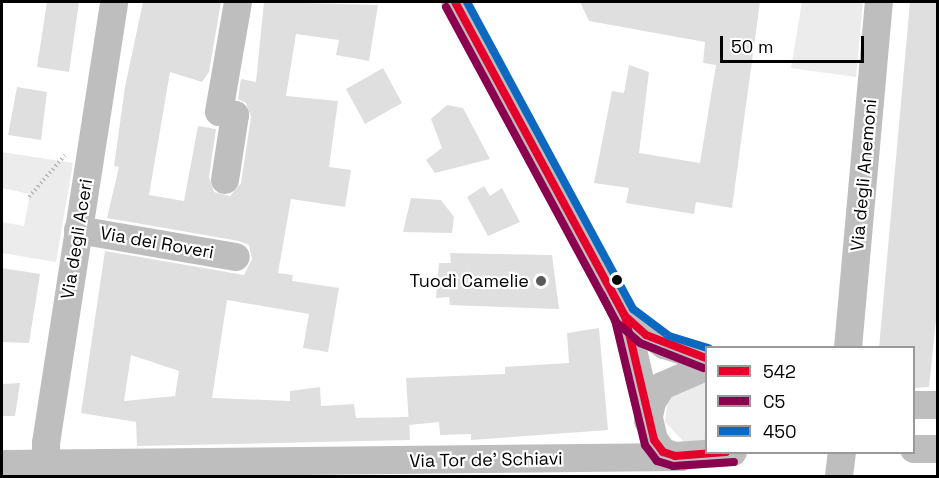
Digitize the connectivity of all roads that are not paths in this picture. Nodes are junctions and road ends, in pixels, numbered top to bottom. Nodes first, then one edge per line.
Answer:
1 (114, 2) edge
2 (238, 2) edge
3 (879, 2) edge
4 (454, 7) edge
5 (225, 180) dead end
6 (78, 230) junction
7 (236, 257) dead end
8 (625, 316) junction
9 (848, 346) edge
10 (705, 358) edge
11 (705, 367) edge
12 (915, 405) edge
13 (938, 405) edge
14 (646, 413) junction
15 (915, 449) edge
16 (938, 449) edge
17 (842, 454) edge
18 (721, 461) edge
19 (2, 464) edge
20 (676, 467) edge
21 (45, 470) edge
22 (176, 470) edge
23 (839, 477) edge

1 - 6 street, Via degli Aceri
2 - 5 street
3 - 9 street, Via degli Anemoni
4 - 8 street
6 - 7 street, Via dei Roveri
6 - 21 street, Via degli Aceri
8 - 10 street
8 - 14 street
11 - 14 street
12 - 13 street
14 - 20 street
15 - 16 street
17 - 23 street
18 - 20 street, Via Tor de' Schiavi
19 - 21 street, Via Tor de' Schiavi
20 - 22 street, Via Tor de' Schiavi
21 - 22 street, Via Tor de' Schiavi

